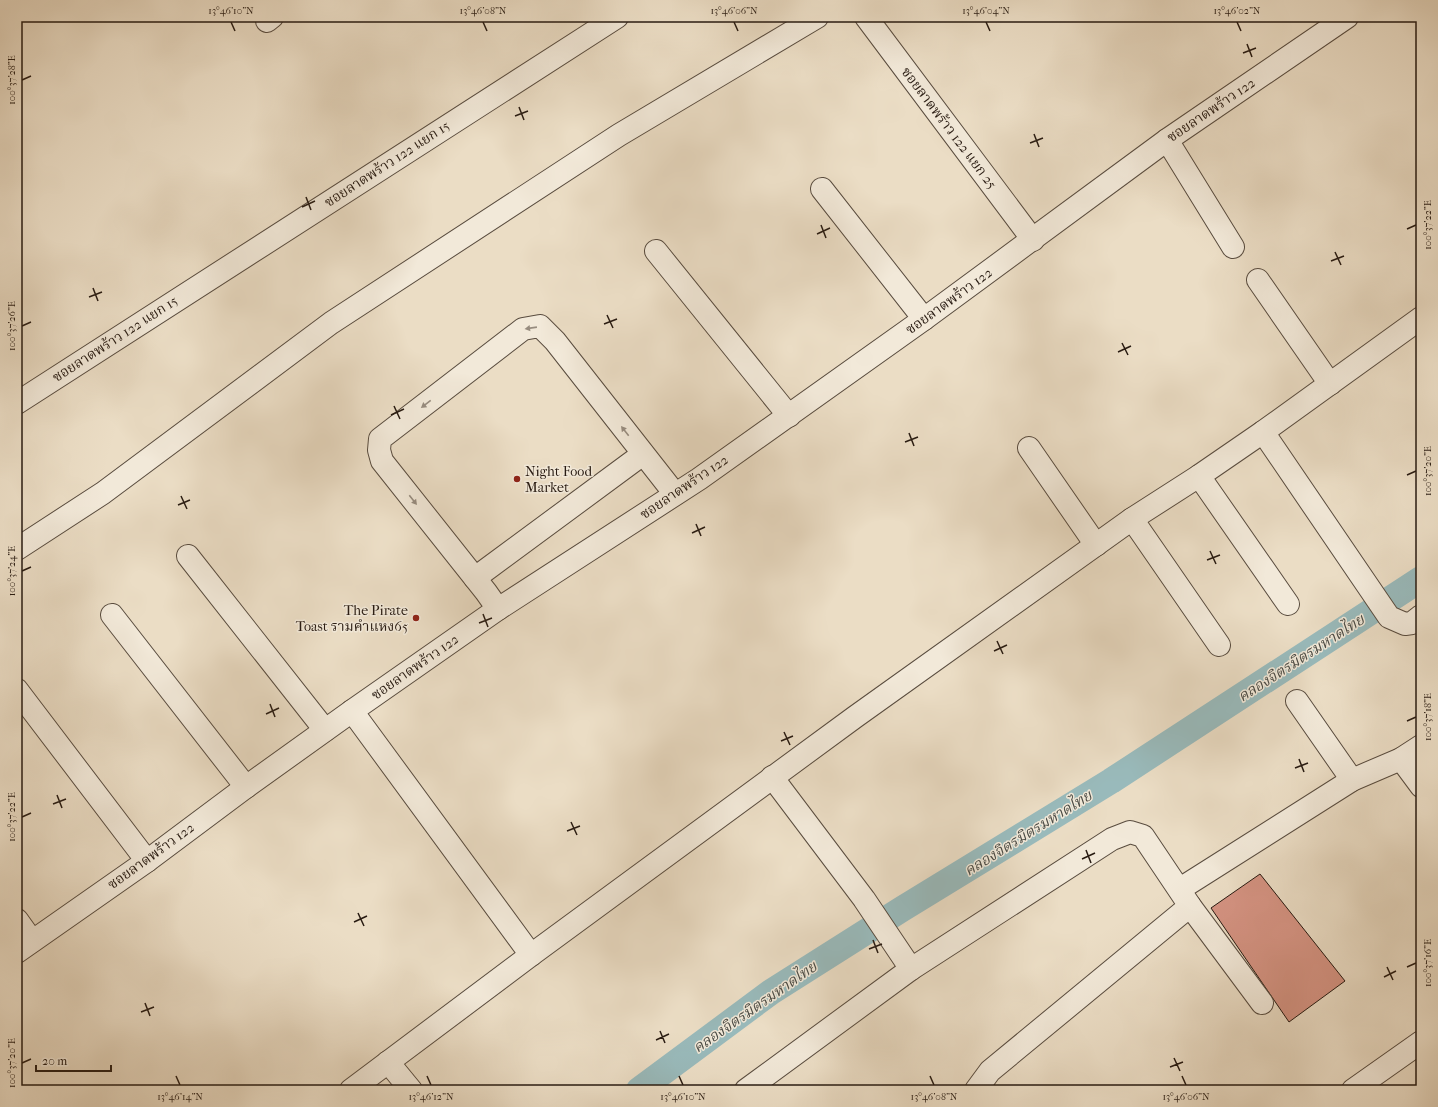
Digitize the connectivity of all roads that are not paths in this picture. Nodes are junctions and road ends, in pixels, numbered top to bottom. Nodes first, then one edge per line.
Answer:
1 (617, 17) edge
2 (817, 17) edge
3 (866, 17) edge
4 (1347, 17) edge
5 (1167, 140) junction
6 (822, 188) dead end
7 (1033, 240) junction
8 (1233, 247) dead end
9 (656, 251) dead end
10 (1258, 280) dead end
11 (1421, 318) edge
12 (924, 319) junction
13 (1330, 384) junction
14 (17, 402) edge
15 (788, 416) junction
16 (1263, 432) junction
17 (1029, 448) dead end
18 (643, 454) junction
19 (1199, 476) junction
20 (675, 494) junction
21 (1132, 519) junction
22 (1096, 545) junction
23 (17, 549) edge
24 (188, 556) dead end
25 (475, 578) junction
26 (1288, 604) dead end
27 (498, 609) junction
28 (112, 615) dead end
29 (1421, 616) edge
30 (1219, 645) dead end
31 (17, 690) edge
32 (1297, 701) dead end
33 (352, 711) junction
34 (325, 730) junction
35 (1421, 746) edge
36 (1401, 759) junction
37 (772, 778) junction
38 (1352, 780) junction
39 (246, 786) junction
40 (1421, 786) edge
41 (147, 861) junction
42 (1185, 897) junction
43 (17, 920) edge
44 (25, 946) edge
45 (531, 955) junction
46 (911, 969) junction
47 (1262, 1004) dead end
48 (1421, 1042) edge
49 (388, 1062) junction
50 (351, 1090) edge
51 (411, 1090) edge
52 (746, 1090) edge
53 (976, 1090) edge
54 (1353, 1090) edge

1 - 14 street, ซอยลาดพร้าว 122 แยก 15
2 - 23 street
3 - 7 street, ซอยลาดพร้าว 122 แยก 25
4 - 5 street, ซอยลาดพร้าว 122
5 - 7 street, ซอยลาดพร้าว 122
5 - 8 street
6 - 12 street
7 - 12 street, ซอยลาดพร้าว 122
9 - 15 street
10 - 13 street
11 - 13 street
12 - 15 street, ซอยลาดพร้าว 122
13 - 16 street
15 - 20 street, ซอยลาดพร้าว 122
16 - 19 street
16 - 29 street
17 - 22 street
18 - 20 street
18 - 25 street
18 -> 25 street
19 - 21 street
19 - 26 street
20 - 27 street, ซอยลาดพร้าว 122
21 - 22 street
21 - 30 street
22 - 37 street
24 - 34 street
25 - 27 street
27 - 33 street, ซอยลาดพร้าว 122
28 - 39 street
31 - 41 street
32 - 38 street
33 - 34 street, ซอยลาดพร้าว 122
33 - 45 street
34 - 39 street, ซอยลาดพร้าว 122
35 - 36 street
36 - 38 street
36 - 40 street
37 - 45 street
37 - 46 street
38 - 42 street
39 - 41 street, ซอยลาดพร้าว 122
41 - 44 street, ซอยลาดพร้าว 122
42 - 46 street
42 - 47 street
42 - 53 street
43 - 44 street
45 - 49 street
46 - 52 street
48 - 54 street
49 - 50 street
49 - 51 street

